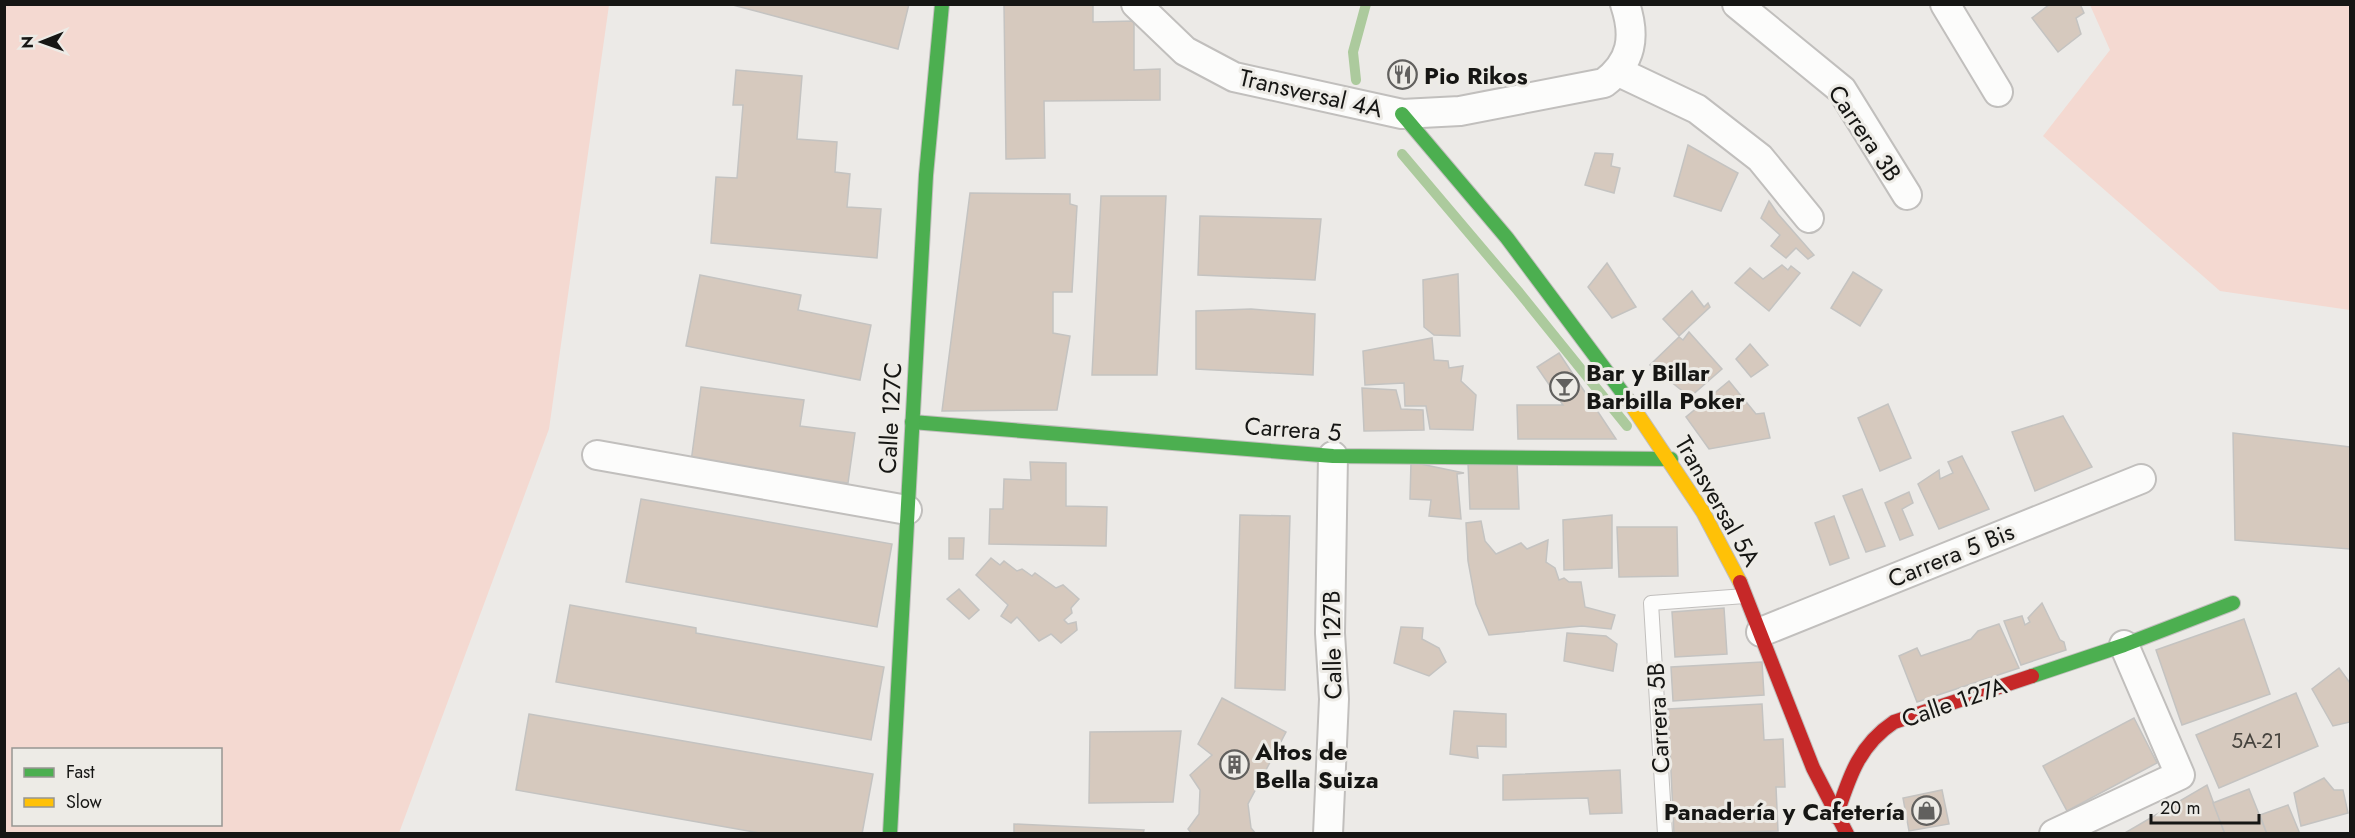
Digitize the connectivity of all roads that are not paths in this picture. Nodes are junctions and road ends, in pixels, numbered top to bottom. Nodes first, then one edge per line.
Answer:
1 (942, 4) edge
2 (1136, 4) edge
3 (1625, 4) edge
4 (1737, 4) edge
5 (1945, 4) edge
6 (1619, 72) junction
7 (1998, 92) dead end
8 (1402, 114) junction
9 (1907, 195) dead end
10 (1809, 218) dead end
11 (912, 423) junction
12 (597, 455) dead end
13 (1332, 456) junction
14 (1671, 459) junction
15 (2141, 479) dead end
16 (907, 510) junction
17 (1746, 596) junction
18 (2233, 603) dead end
19 (1761, 632) junction
20 (2124, 645) junction
21 (1836, 817) junction
22 (890, 834) edge
23 (1328, 834) edge
24 (1665, 834) edge
25 (1847, 834) edge
26 (2054, 834) edge

1 - 11 street, Calle 127C
2 - 8 street, Transversal 4A
3 - 6 street
4 - 9 street, Carrera 3B
5 - 7 street
6 - 8 street, Transversal 4A
6 - 10 street
8 - 14 street, Transversal 5A
11 - 13 street, Carrera 5
11 - 16 street, Calle 127C
12 - 16 street
13 - 14 street, Carrera 5
13 - 23 street, Calle 127B
14 - 17 street, Transversal 5A
15 - 19 street, Carrera 5 Bis
16 - 22 street, Calle 127C
17 - 19 street, Transversal 5A
17 - 24 lane, Carrera 5B
18 - 20 street, Calle 127A
19 - 21 street, Transversal 5A
20 - 21 street, Calle 127A
20 - 26 street
21 - 25 street, Transversal 5A

